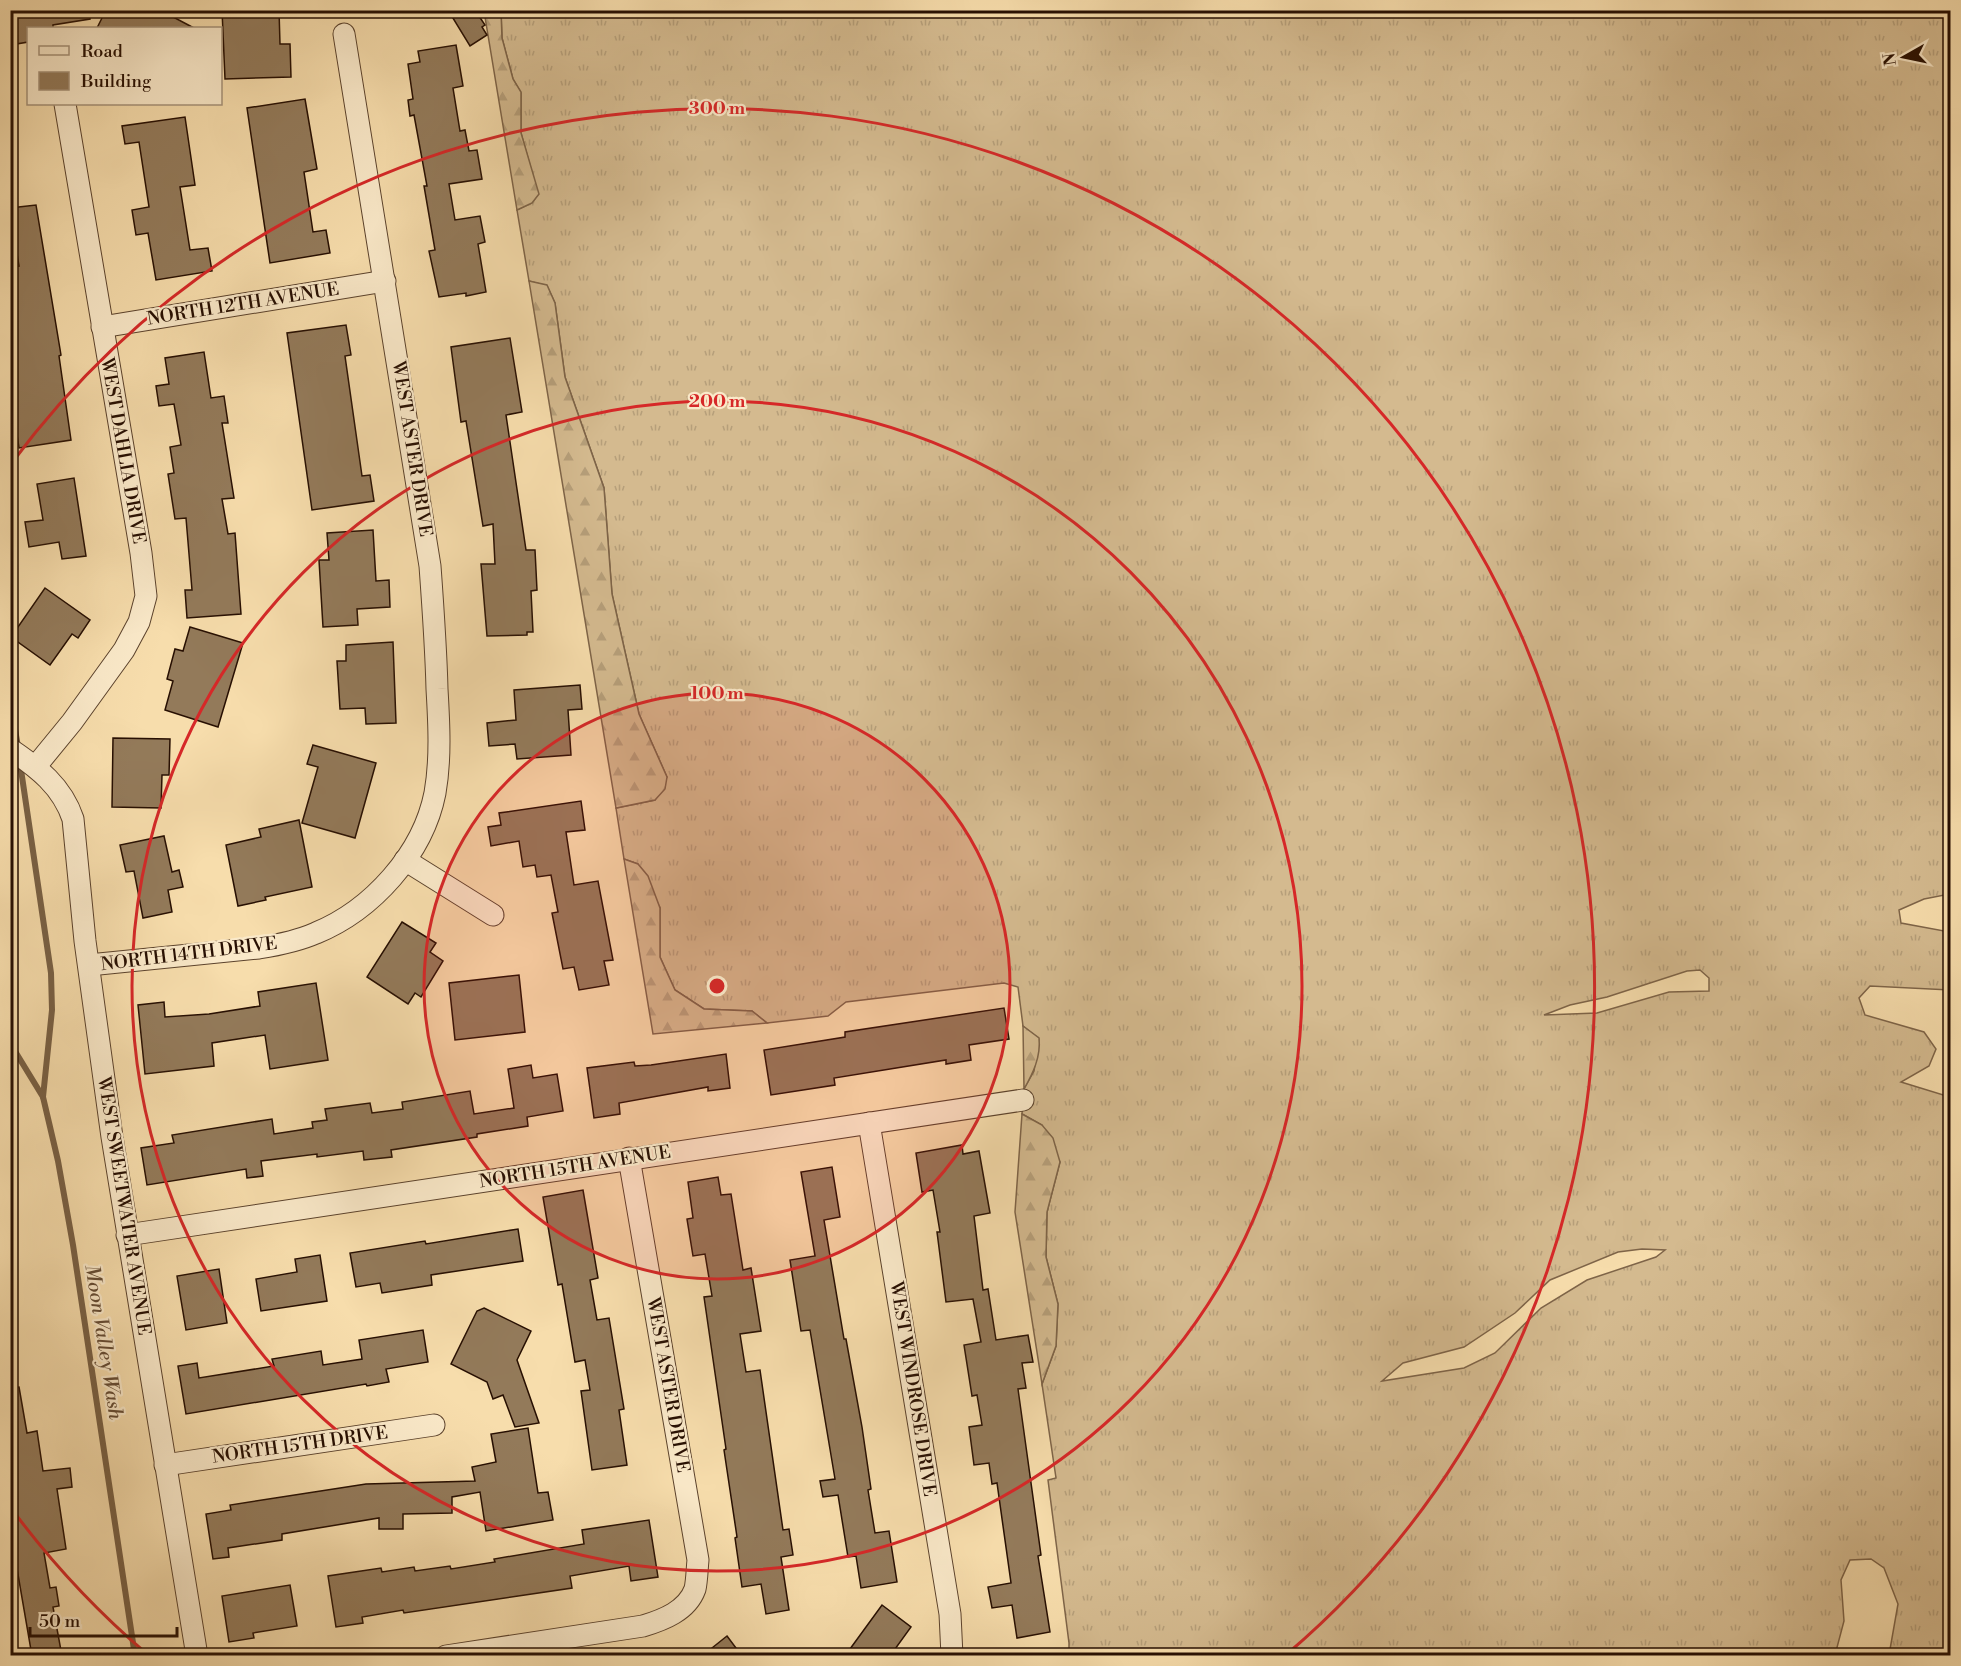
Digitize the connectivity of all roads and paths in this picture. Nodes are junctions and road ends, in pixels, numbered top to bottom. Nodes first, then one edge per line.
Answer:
1 (344, 34) dead end
2 (65, 105) edge
3 (385, 281) junction
4 (102, 327) junction
5 (10, 749) edge
6 (32, 764) junction
7 (405, 860) junction
8 (493, 915) dead end
9 (89, 965) junction
10 (1023, 1100) dead end
11 (869, 1123) junction
12 (629, 1158) junction
13 (127, 1235) junction
14 (434, 1425) dead end
15 (165, 1465) junction
16 (197, 1656) edge
17 (446, 1656) edge
18 (952, 1656) edge

1 - 3 street, WEST ASTER DRIVE
2 - 4 street, WEST DAHLIA DRIVE
3 - 4 street, NORTH 12TH AVENUE
3 - 7 street, WEST ASTER DRIVE
4 - 6 street, WEST DAHLIA DRIVE
5 - 6 street, WEST SWEETWATER AVENUE
6 - 9 street, WEST SWEETWATER AVENUE
7 - 8 street
7 - 9 street, NORTH 14TH DRIVE
9 - 13 street, WEST SWEETWATER AVENUE
10 - 11 street, NORTH 15TH AVENUE
11 - 12 street, NORTH 15TH AVENUE
11 - 18 street, WEST WINDROSE DRIVE
12 - 13 street, NORTH 15TH AVENUE
12 - 17 street, WEST ASTER DRIVE
13 - 15 street, WEST SWEETWATER AVENUE
14 - 15 street, NORTH 15TH DRIVE
15 - 16 street, WEST SWEETWATER AVENUE

